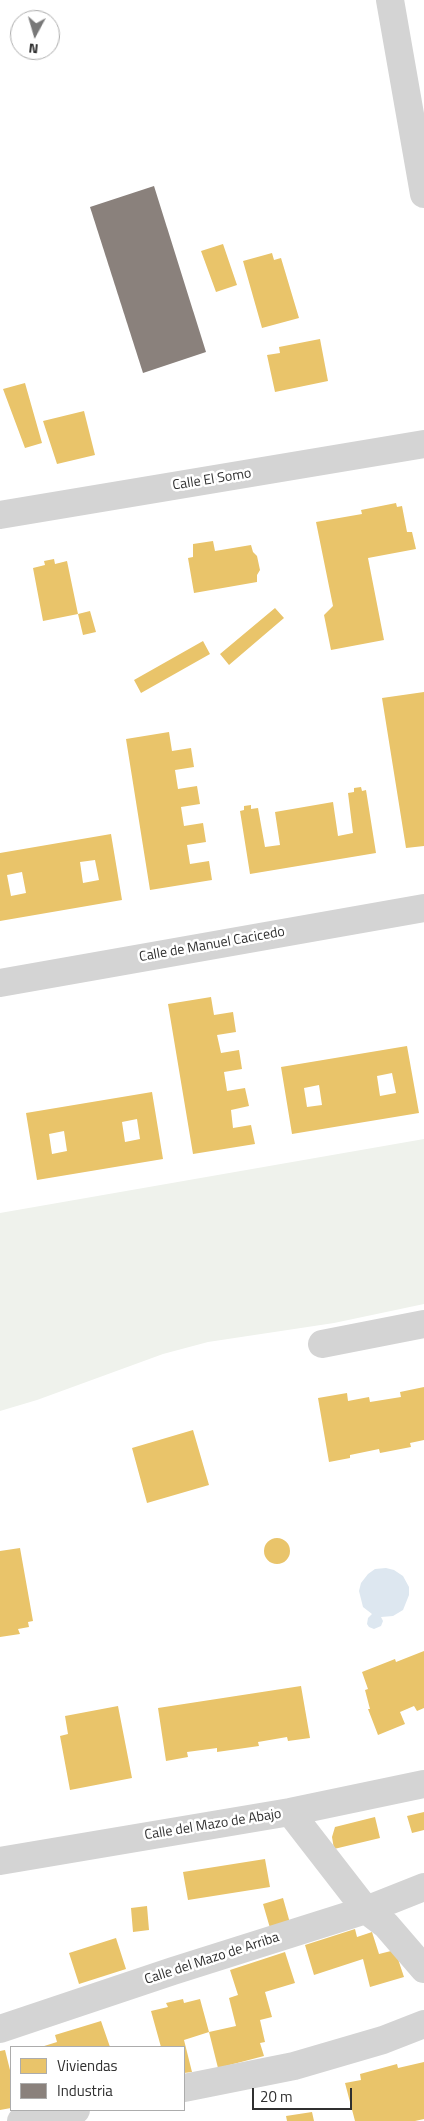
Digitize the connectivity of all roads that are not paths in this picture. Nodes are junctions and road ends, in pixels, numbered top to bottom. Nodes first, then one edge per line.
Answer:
1 (390, 0) edge
2 (424, 194) edge
3 (424, 444) edge
4 (0, 515) edge
5 (424, 908) edge
6 (0, 983) edge
7 (424, 1324) edge
8 (322, 1344) dead end
9 (424, 1784) edge
10 (290, 1812) junction
11 (0, 1861) edge
12 (424, 1887) edge
13 (366, 1910) junction
14 (424, 1969) edge
15 (424, 2024) edge
16 (0, 2029) edge
17 (185, 2088) edge
18 (71, 2111) edge
19 (21, 2121) edge

1 - 2 street
3 - 4 street, Calle El Somo
5 - 6 street, Calle de Manuel Cacicedo
7 - 8 street
9 - 10 street, Calle del Mazo de Abajo
10 - 11 street, Calle del Mazo de Abajo
10 - 13 street
12 - 13 street, Calle del Mazo de Arriba
13 - 14 street
13 - 16 street, Calle del Mazo de Arriba
15 - 17 street
18 - 19 street

